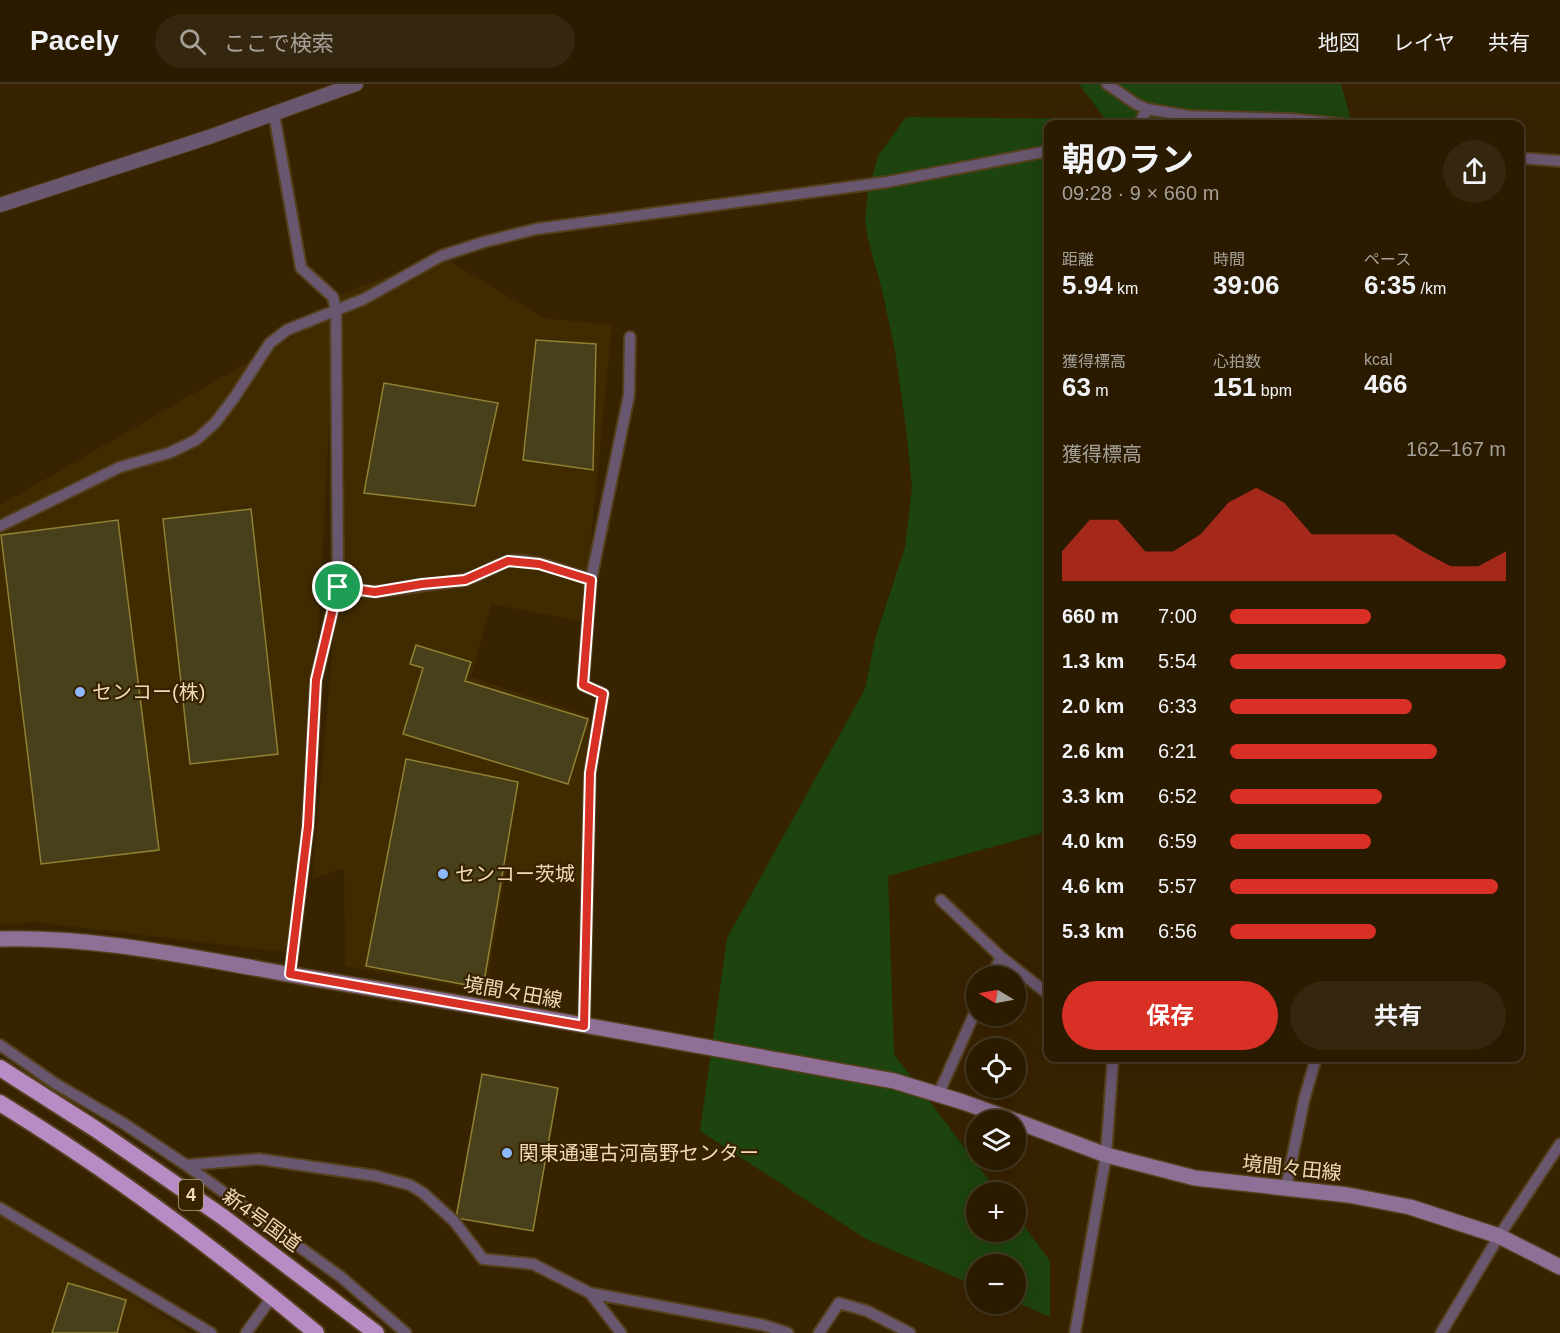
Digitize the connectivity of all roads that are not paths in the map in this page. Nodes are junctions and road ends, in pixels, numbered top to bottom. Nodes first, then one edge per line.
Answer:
1 (356, 84) edge
2 (1107, 84) edge
3 (1147, 109) junction
4 (274, 114) junction
5 (1141, 120) edge
6 (1228, 120) edge
7 (1277, 120) edge
8 (1301, 120) edge
9 (1044, 152) edge
10 (1524, 158) edge
11 (1560, 161) edge
12 (0, 205) edge
13 (336, 311) junction
14 (630, 337) dead end
15 (0, 526) edge
16 (591, 580) junction
17 (338, 587) junction
18 (941, 900) dead end
19 (0, 939) edge
20 (1001, 957) junction
21 (997, 966) edge
22 (290, 974) junction
23 (1044, 991) edge
24 (584, 1026) junction
25 (969, 1026) edge
26 (0, 1045) edge
27 (1113, 1062) edge
28 (1315, 1062) edge
29 (0, 1068) edge
30 (938, 1095) junction
31 (0, 1103) edge
32 (982, 1110) edge
33 (1026, 1125) edge
34 (1560, 1144) edge
35 (1106, 1155) junction
36 (186, 1165) junction
37 (1286, 1188) junction
38 (0, 1208) edge
39 (1499, 1236) junction
40 (1560, 1268) edge
41 (590, 1293) junction
42 (272, 1297) junction
43 (211, 1333) edge
44 (246, 1333) edge
45 (316, 1333) edge
46 (375, 1333) edge
47 (406, 1333) edge
48 (621, 1333) edge
49 (788, 1333) edge
50 (819, 1333) edge
51 (910, 1333) edge
52 (1075, 1333) edge
53 (1441, 1333) edge

1 - 4 street
2 - 3 street
3 - 5 street
3 - 6 street
4 - 12 street
4 - 13 street
7 - 8 street
9 - 13 street
10 - 11 street
13 - 15 street
13 - 17 street
14 - 16 street
16 - 17 street
16 - 24 street
17 - 22 street
18 - 20 street
19 - 22 main road, 境間々田線
20 - 21 street
20 - 23 street
22 - 24 main road, 境間々田線
24 - 30 main road, 境間々田線
25 - 30 street
26 - 36 street
27 - 35 street
28 - 37 street
29 - 46 highway, 新4号国道 / 4
30 - 32 main road, 境間々田線
31 - 42 highway, 4
33 - 35 main road, 境間々田線
34 - 39 street
35 - 37 main road, 境間々田線
35 - 52 street
36 - 41 street
36 - 47 street
37 - 39 main road, 境間々田線
38 - 43 street
39 - 40 main road, 境間々田線
39 - 53 street
41 - 48 street
41 - 49 street
42 - 44 street
42 - 45 highway, 4
50 - 51 street

